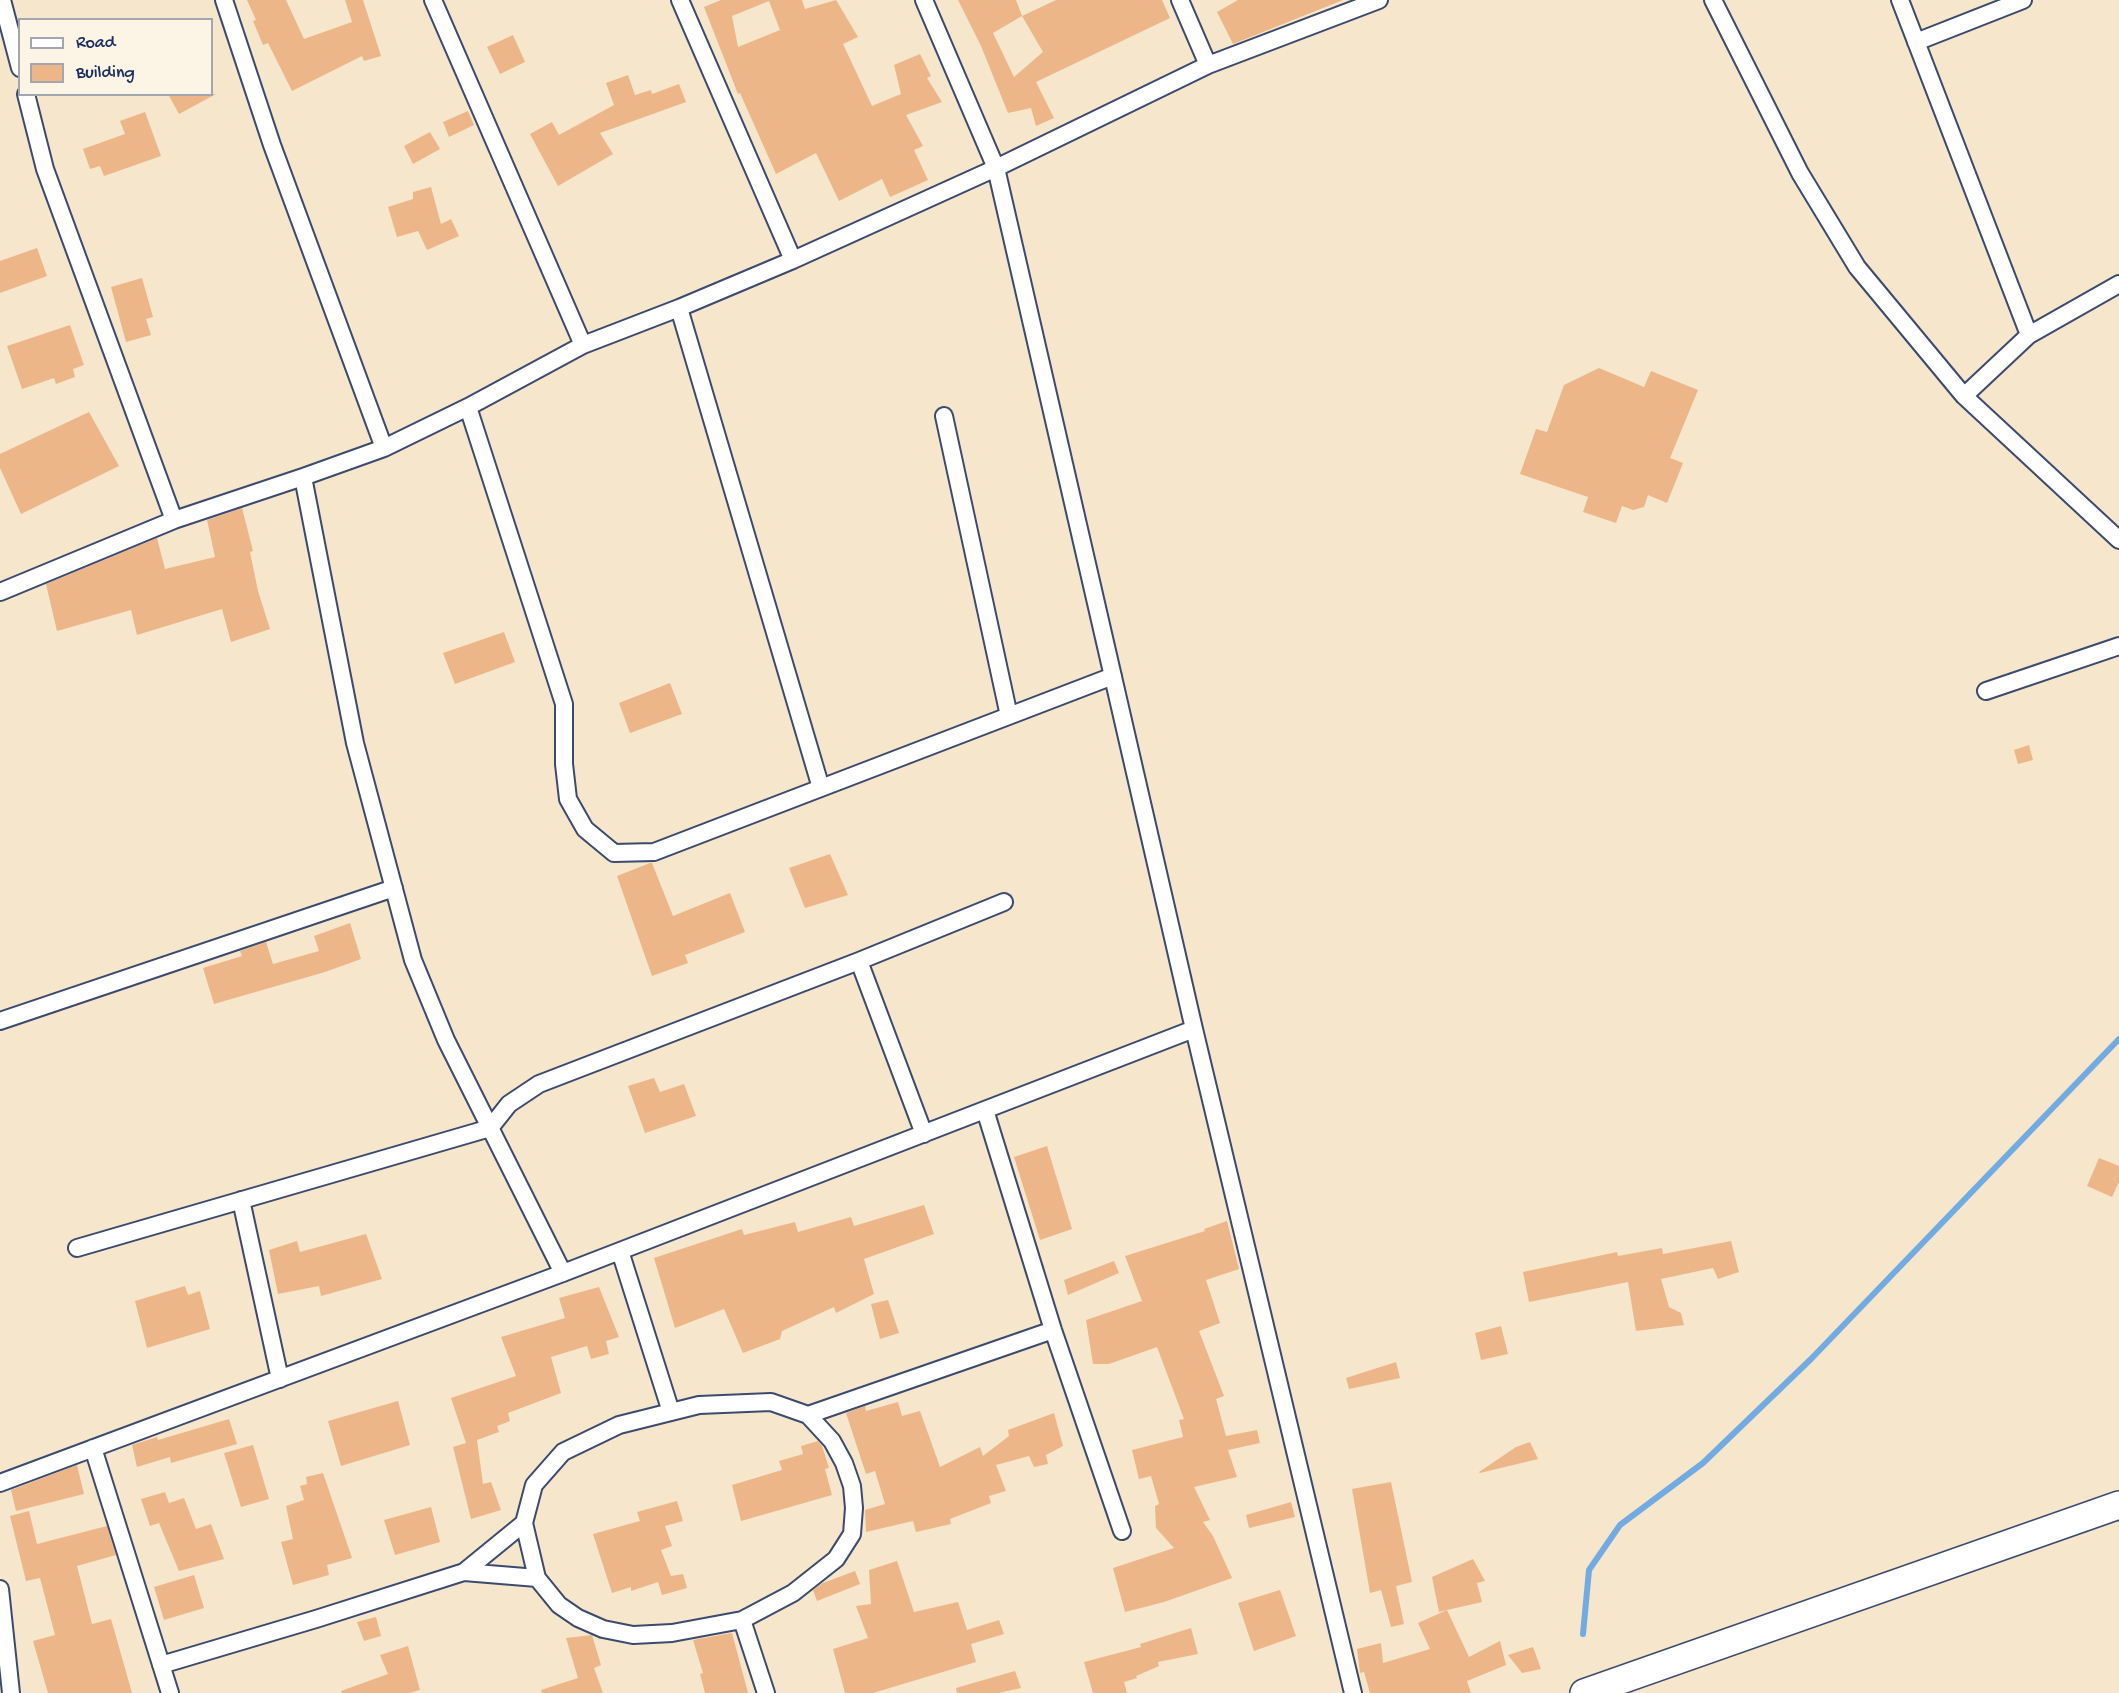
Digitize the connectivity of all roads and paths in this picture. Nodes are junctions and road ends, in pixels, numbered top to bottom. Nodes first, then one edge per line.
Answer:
1 (2, 0) edge
2 (224, 0) edge
3 (433, 0) edge
4 (680, 0) edge
5 (924, 0) edge
6 (1180, 0) edge
7 (1379, 0) edge
8 (1713, 0) edge
9 (1900, 0) edge
10 (2023, 0) edge
11 (1916, 42) junction
12 (18, 60) edge
13 (1208, 65) junction
14 (26, 96) edge
15 (996, 168) junction
16 (793, 260) junction
17 (2119, 284) edge
18 (679, 309) junction
19 (2029, 335) junction
20 (583, 345) junction
21 (1964, 396) junction
22 (468, 407) junction
23 (944, 416) dead end
24 (384, 448) junction
25 (303, 477) junction
26 (174, 520) junction
27 (2119, 540) edge
28 (0, 592) edge
29 (2119, 646) edge
30 (1113, 676) junction
31 (1986, 691) dead end
32 (1009, 716) junction
33 (821, 788) junction
34 (394, 888) junction
35 (1004, 902) dead end
36 (859, 961) junction
37 (0, 1022) edge
38 (1194, 1029) junction
39 (985, 1110) junction
40 (490, 1128) junction
41 (924, 1134) junction
42 (241, 1200) junction
43 (77, 1248) dead end
44 (620, 1251) junction
45 (563, 1273) junction
46 (1053, 1330) junction
47 (280, 1379) junction
48 (671, 1412) junction
49 (808, 1415) junction
50 (93, 1449) junction
51 (0, 1483) edge
52 (2119, 1505) edge
53 (524, 1523) junction
54 (1122, 1531) dead end
55 (464, 1572) junction
56 (537, 1578) junction
57 (0, 1589) edge
58 (742, 1620) junction
59 (161, 1665) junction
60 (11, 1693) edge
61 (170, 1693) edge
62 (765, 1693) edge
63 (1353, 1693) edge
64 (1584, 1693) edge

1 - 12 street
2 - 24 street
3 - 20 street
4 - 16 street
5 - 15 street
6 - 13 street
7 - 13 street
8 - 21 street
9 - 11 street
10 - 11 street
11 - 19 street
13 - 15 street
14 - 26 street
15 - 16 street
15 - 30 street
16 - 18 street
17 - 19 street
18 - 20 street
18 - 33 street
19 - 21 street
20 - 22 street
21 - 27 street
22 - 24 street
22 - 33 street
23 - 32 street
24 - 25 street
25 - 26 street
25 - 34 street
26 - 28 street
29 - 31 street
30 - 32 street
30 - 38 street
32 - 33 street
34 - 37 street
34 - 40 street
35 - 36 street
36 - 40 street
36 - 41 street
38 - 39 street
38 - 63 street
39 - 41 street
39 - 46 street
40 - 42 street
40 - 45 street
41 - 44 street
42 - 43 street
42 - 47 street
44 - 45 street
44 - 48 street
45 - 47 street
46 - 49 street
46 - 54 street
47 - 50 street
48 - 49 street
48 - 53 street
49 - 58 street
50 - 51 street
50 - 59 street
52 - 64 main road
53 - 55 street
53 - 56 street
55 - 56 street
55 - 59 street
56 - 58 street
57 - 60 street
58 - 62 street
59 - 61 street

